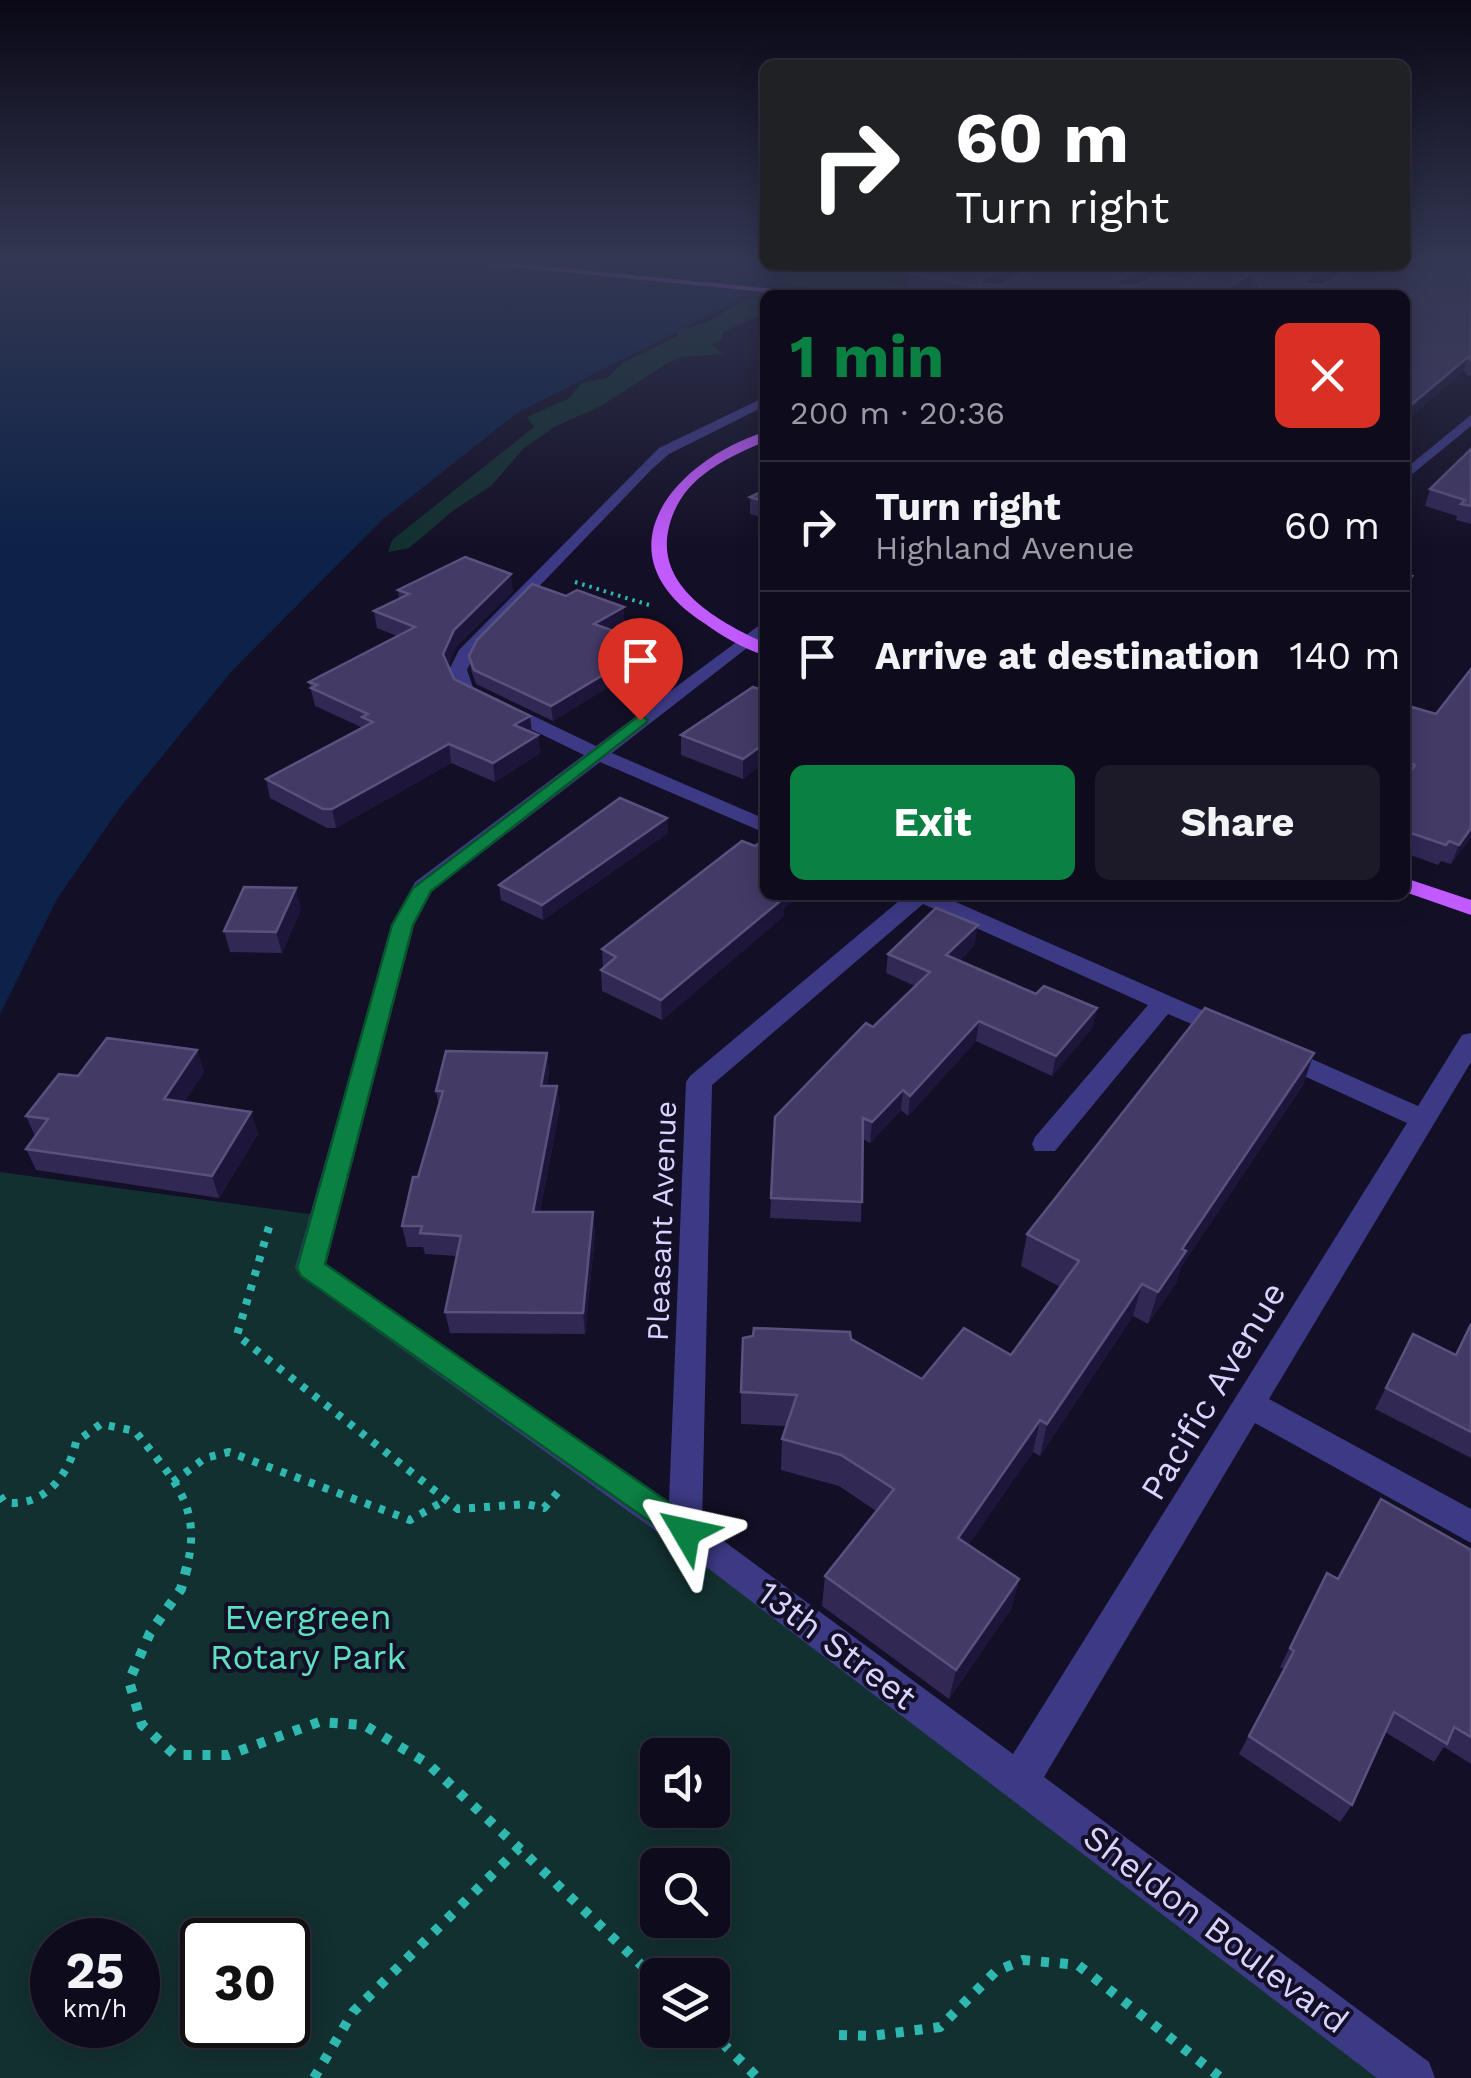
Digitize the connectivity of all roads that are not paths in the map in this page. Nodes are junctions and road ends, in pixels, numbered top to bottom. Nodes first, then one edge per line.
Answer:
1 (760, 403) edge
2 (1471, 419) edge
3 (760, 439) edge
4 (1410, 472) edge
5 (754, 645) edge
6 (596, 753) junction
7 (760, 825) edge
8 (1410, 886) edge
9 (915, 900) edge
10 (932, 900) edge
11 (1471, 908) edge
12 (1164, 1003) junction
13 (1471, 1041) edge
14 (1424, 1118) junction
15 (1045, 1144) dead end
16 (1249, 1404) junction
17 (1471, 1527) edge
18 (686, 1532) junction
19 (1019, 1781) junction
20 (1412, 2078) edge

1 - 6 street
2 - 4 street
3 - 5 main road
5 - 6 street
6 - 7 street
6 - 18 street, 13th Street
8 - 11 main road
9 - 18 street, Pleasant Avenue
10 - 12 street
12 - 14 street
12 - 15 street
13 - 14 street, Pacific Avenue
14 - 16 street, Pacific Avenue
16 - 17 street
16 - 19 street, Pacific Avenue
18 - 19 street, 13th Street
19 - 20 street, Sheldon Boulevard

